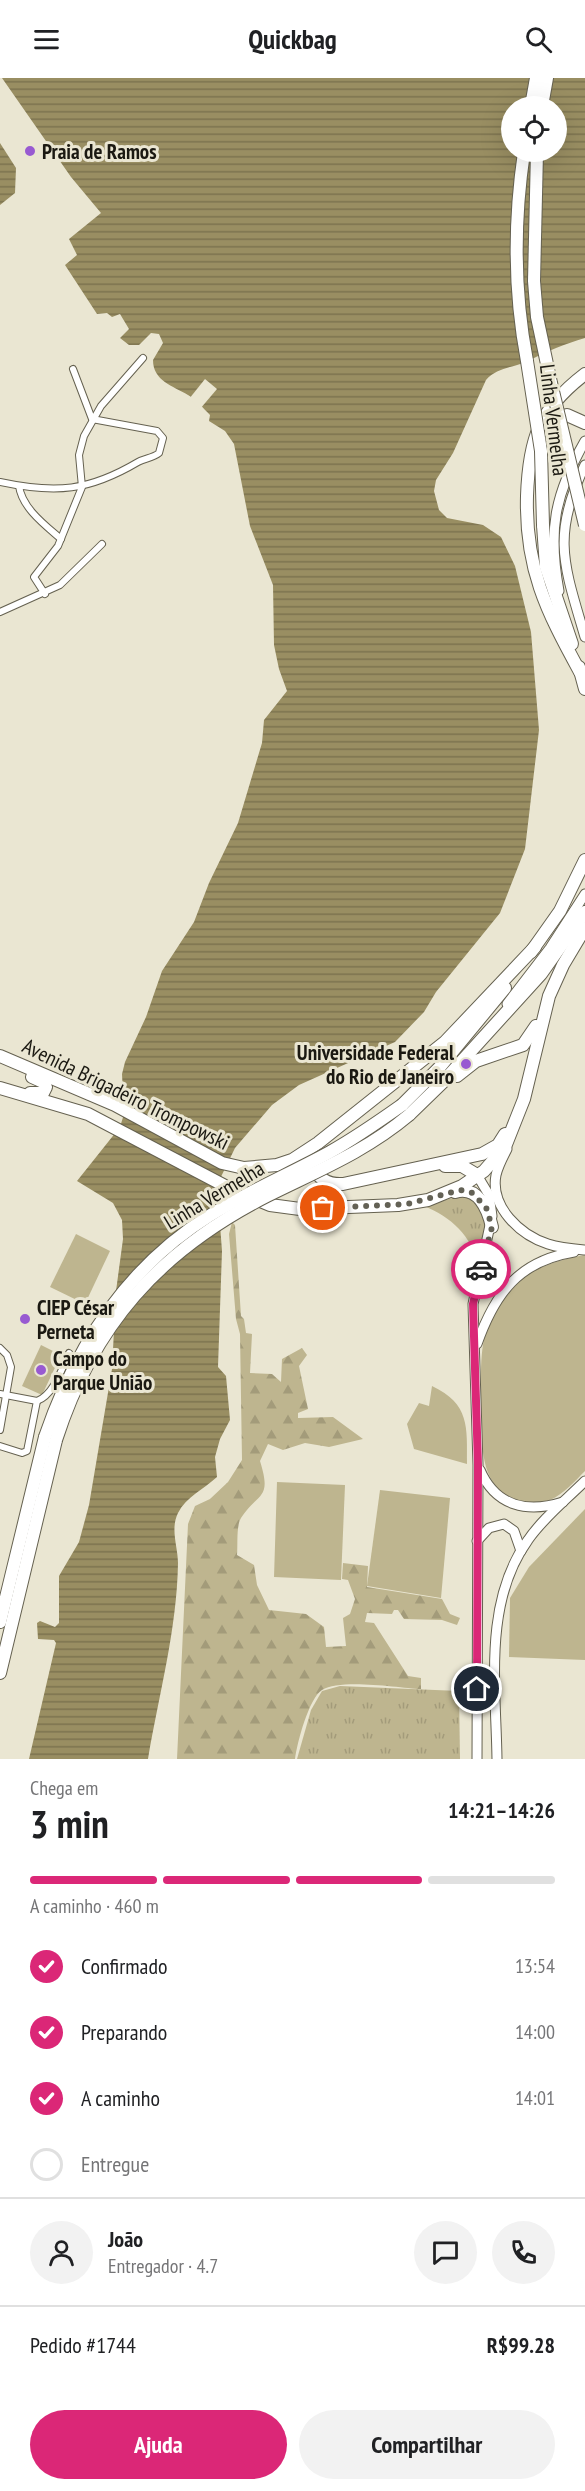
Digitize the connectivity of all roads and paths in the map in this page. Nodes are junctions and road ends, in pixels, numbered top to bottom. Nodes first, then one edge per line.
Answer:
1 (536, 78) edge
2 (547, 78) edge
3 (533, 96) edge
4 (544, 96) edge
5 (523, 162) edge
6 (537, 162) edge
7 (143, 358) dead end
8 (74, 369) dead end
9 (585, 374) edge
10 (92, 419) junction
11 (585, 423) edge
12 (536, 432) junction
13 (585, 441) edge
14 (585, 465) edge
15 (0, 482) edge
16 (19, 486) junction
17 (82, 487) junction
18 (585, 525) edge
19 (61, 539) junction
20 (102, 544) dead end
21 (45, 594) junction
22 (0, 612) edge
23 (563, 618) junction
24 (579, 618) junction
25 (585, 629) edge
26 (585, 637) edge
27 (580, 672) junction
28 (585, 689) edge
29 (585, 860) edge
30 (585, 894) edge
31 (585, 912) edge
32 (585, 930) edge
33 (534, 947) junction
34 (549, 996) junction
35 (470, 1051) junction
36 (0, 1056) edge
37 (0, 1063) edge
38 (4, 1089) edge
39 (428, 1098) junction
40 (370, 1102) junction
41 (521, 1108) junction
42 (405, 1110) junction
43 (512, 1136) junction
44 (408, 1170) junction
45 (477, 1175) junction
46 (448, 1194) junction
47 (492, 1227) junction
48 (585, 1250) edge
49 (0, 1348) edge
50 (476, 1349) junction
51 (69, 1353) dead end
52 (2, 1394) edge
53 (37, 1401) junction
54 (0, 1430) edge
55 (0, 1446) edge
56 (478, 1465) junction
57 (585, 1480) edge
58 (565, 1501) junction
59 (477, 1541) junction
60 (521, 1551) junction
61 (15, 1586) junction
62 (0, 1622) edge
63 (0, 1673) edge
64 (477, 1759) edge
65 (497, 1759) edge

1 - 3 highway
2 - 4 highway
5 - 23 highway, Linha Vermelha, bridge
6 - 18 highway, Linha Vermelha, bridge
7 - 10 street
8 - 10 street
9 - 12 highway
10 - 17 street
10 - 17 street
11 - 12 highway
12 - 27 highway
13 - 23 street, bridge
14 - 24 street, bridge
15 - 16 street
16 - 17 street
16 - 19 street
17 - 19 street
19 - 21 street
20 - 21 street
21 - 22 street
23 - 27 highway, Linha Vermelha
24 - 25 street
24 - 26 street
27 - 28 highway, Linha Vermelha
29 - 33 highway, Linha Vermelha
30 - 35 street, Linha Vermelha
31 - 35 highway, Linha Vermelha
32 - 34 highway, Avenida Brigadeiro Trompowski
33 - 40 highway, Linha Vermelha
33 - 42 highway, Linha Vermelha
34 - 39 highway
34 - 41 highway, Avenida Brigadeiro Trompowski
35 - 39 highway, Linha Vermelha
36 - 40 highway, Avenida Brigadeiro Trompowski
37 - 38 highway
38 - 46 highway, Avenida Brigadeiro Trompowski
39 - 42 highway, Linha Vermelha
40 - 44 highway
41 - 43 highway, Avenida Brigadeiro Trompowski
41 - 44 highway
42 - 61 highway, Linha Vermelha, bridge
43 - 45 highway, Avenida Brigadeiro Trompowski
43 - 48 street
44 - 45 highway
45 - 46 highway, Avenida Brigadeiro Trompowski
45 - 47 street
46 - 47 highway
47 - 50 street
48 - 50 street
49 - 52 street
50 - 56 street
51 - 53 street
52 - 53 street
52 - 54 street
53 - 55 street
56 - 58 street
56 - 59 street
57 - 58 street
58 - 60 street
59 - 60 street
59 - 64 street
60 - 65 street
61 - 62 highway, Linha Vermelha
61 - 63 highway, Linha Vermelha

